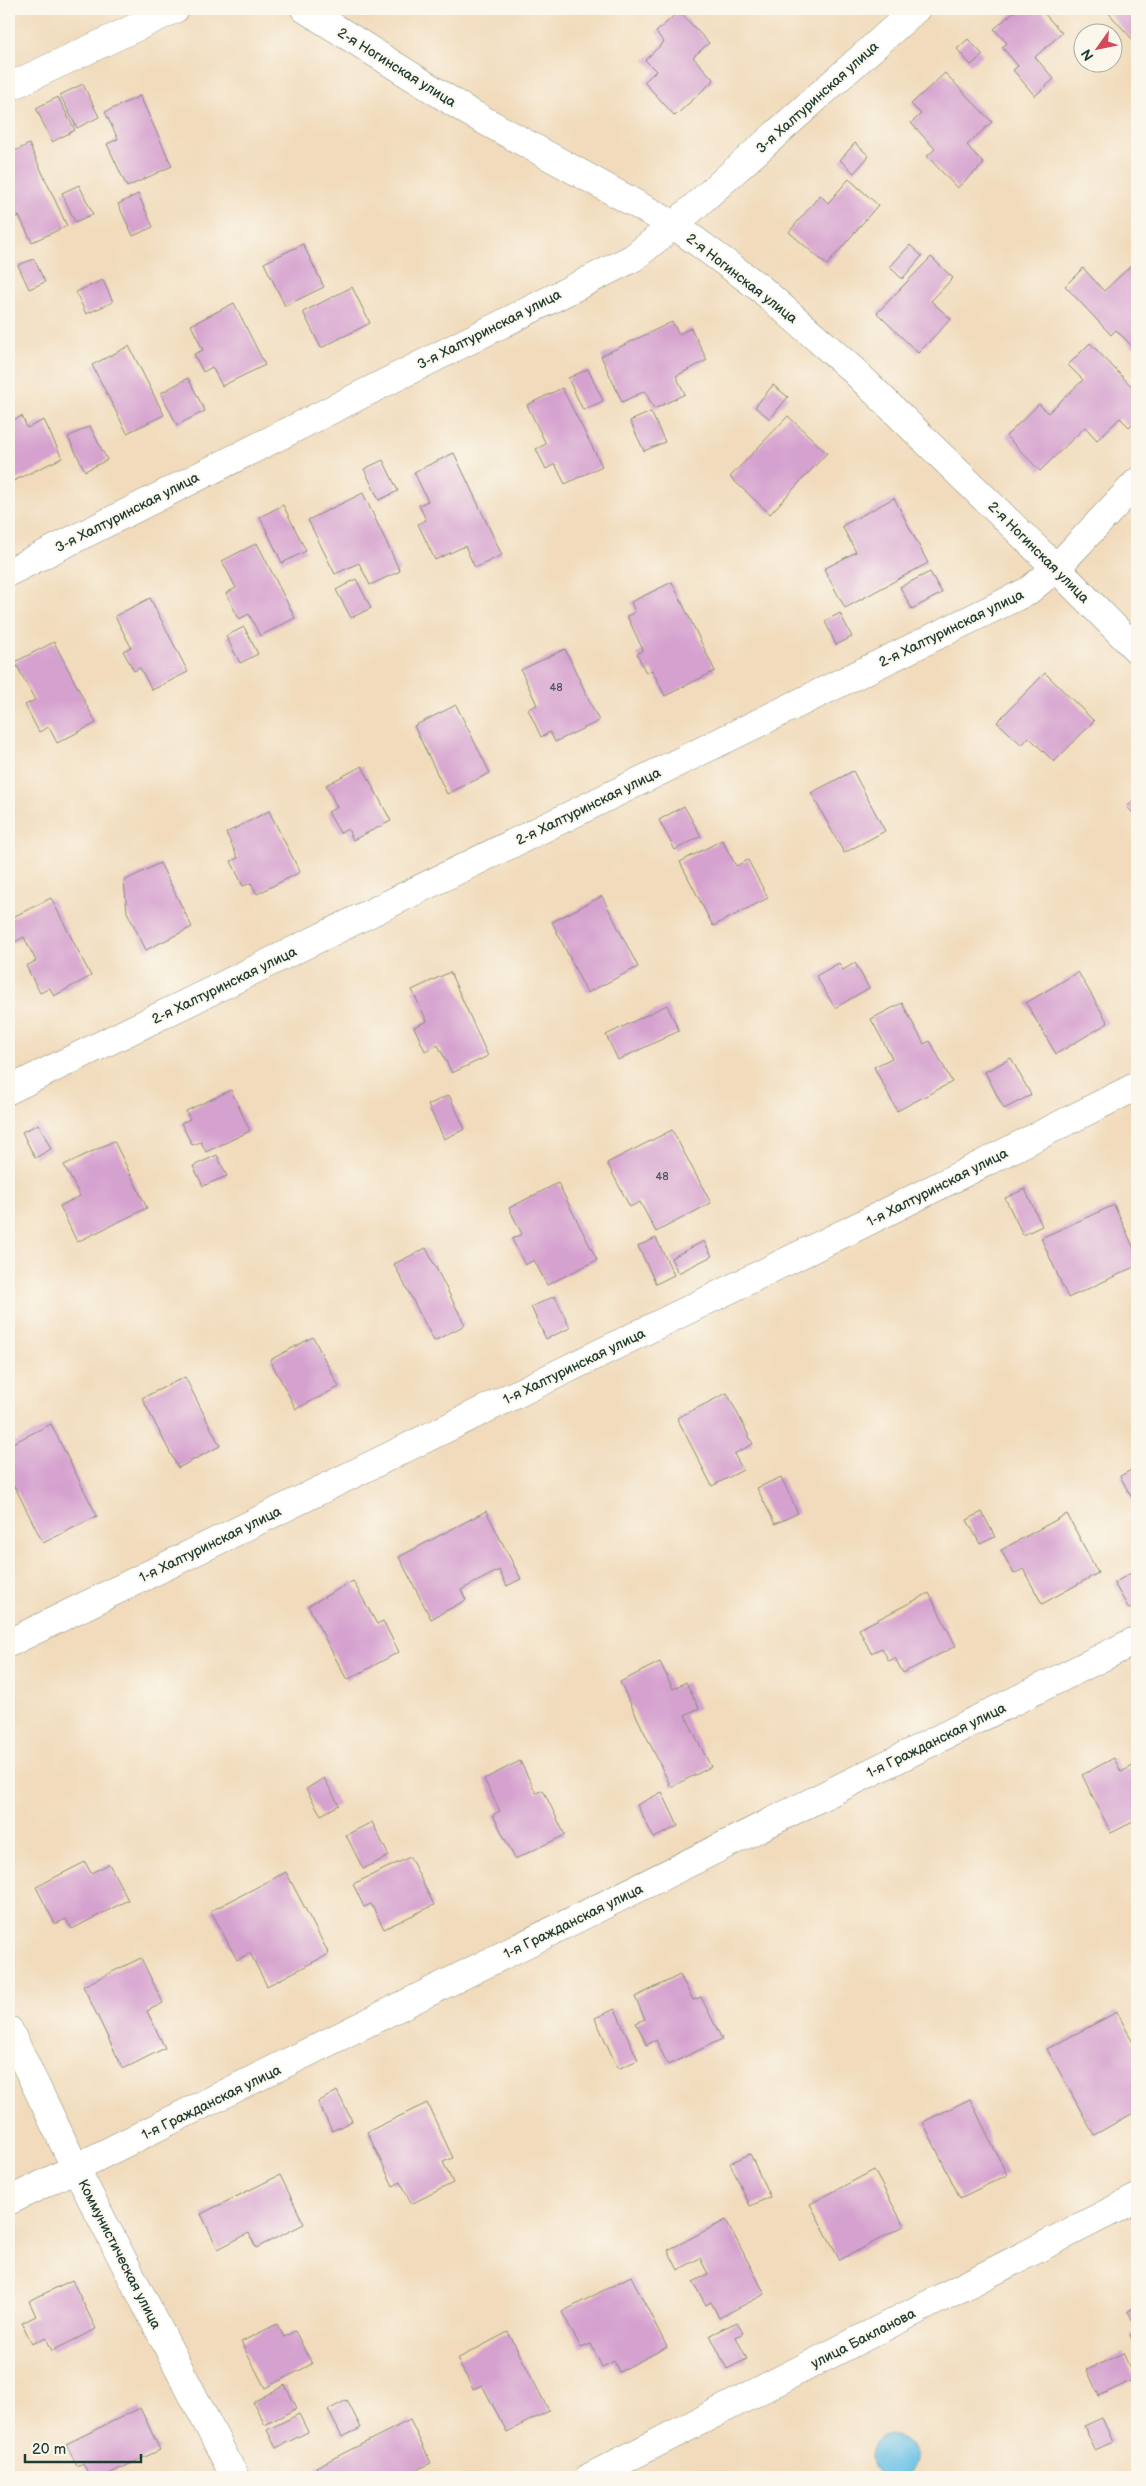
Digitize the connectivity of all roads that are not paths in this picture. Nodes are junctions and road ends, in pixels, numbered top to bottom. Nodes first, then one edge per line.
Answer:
1 (175, 9) edge
2 (305, 9) edge
3 (916, 9) edge
4 (9, 87) edge
5 (674, 225) junction
6 (1137, 482) edge
7 (1056, 568) junction
8 (9, 572) edge
9 (1137, 650) edge
10 (1137, 1086) edge
11 (9, 1090) edge
12 (1137, 1640) edge
13 (9, 1643) edge
14 (9, 2030) edge
15 (76, 2169) junction
16 (1137, 2198) edge
17 (9, 2200) edge
18 (235, 2477) edge
19 (590, 2477) edge

1 - 4 street
2 - 5 street, 2-я Ногинская улица
3 - 5 street, 3-я Халтуринская улица
5 - 7 street, 2-я Ногинская улица
5 - 8 street, 3-я Халтуринская улица
6 - 7 street, 2-я Халтуринская улица
7 - 9 street, 2-я Ногинская улица
7 - 11 street, 2-я Халтуринская улица
10 - 13 street, 1-я Халтуринская улица
12 - 15 street, 1-я Гражданская улица
14 - 15 street, Коммунистическая улица
15 - 17 street, 1-я Гражданская улица
15 - 18 street, Коммунистическая улица
16 - 19 street, улица Бакланова

